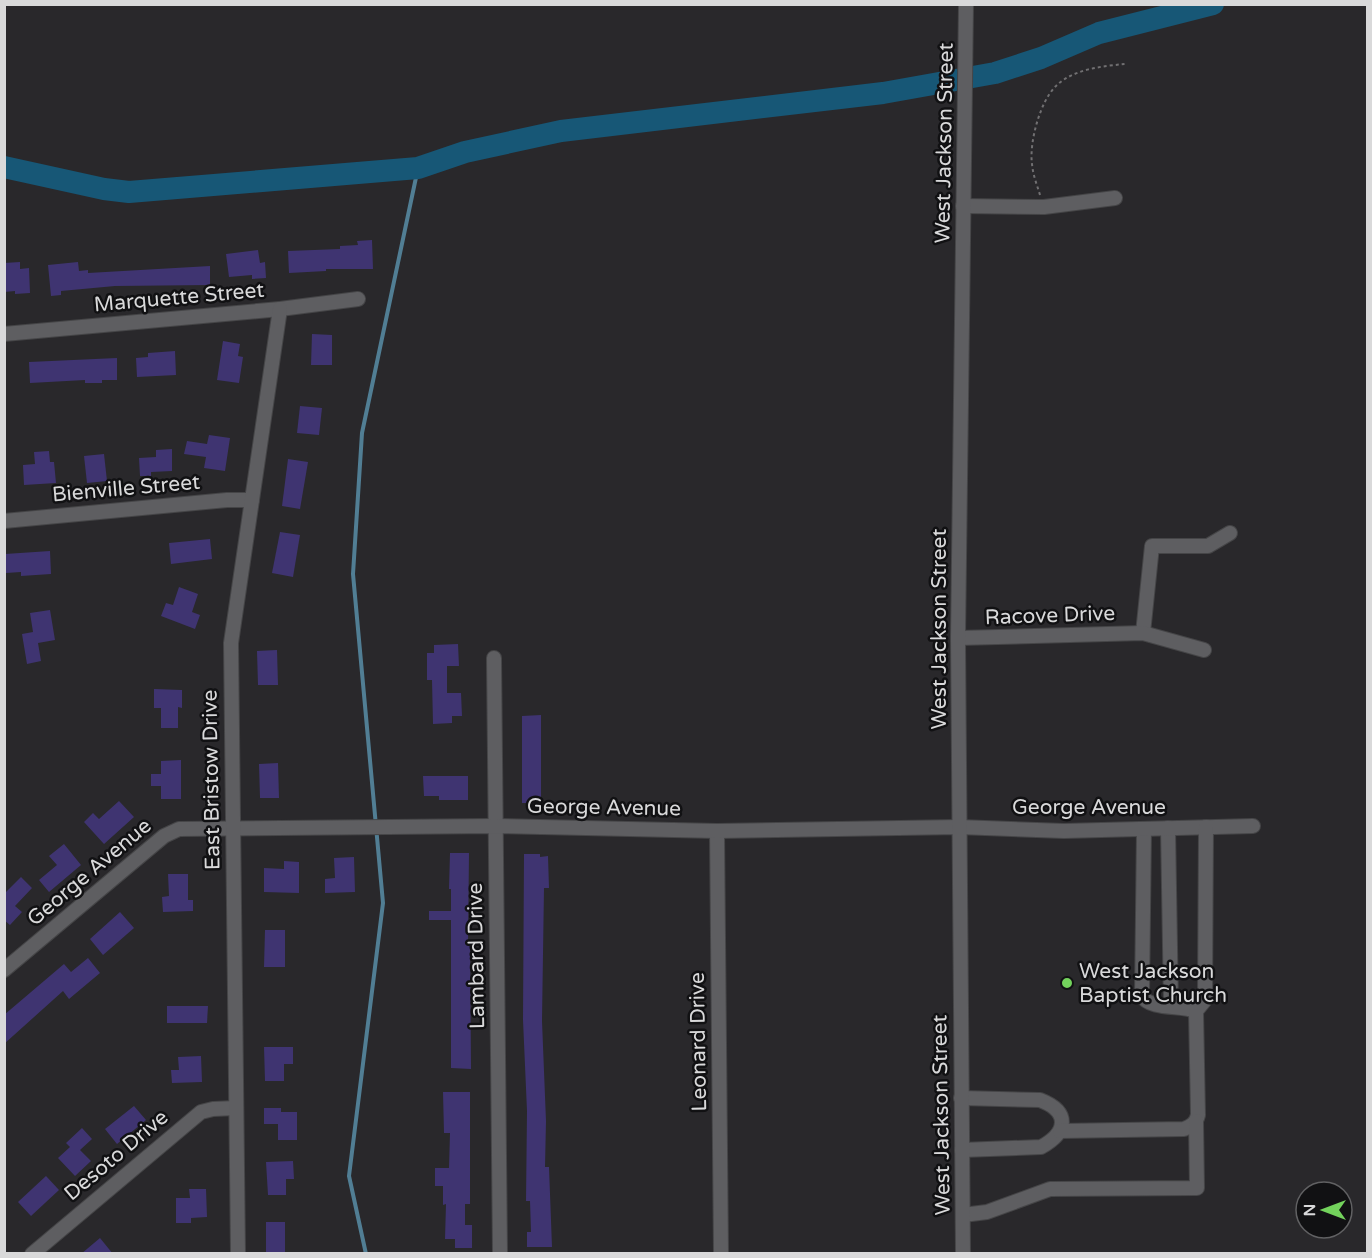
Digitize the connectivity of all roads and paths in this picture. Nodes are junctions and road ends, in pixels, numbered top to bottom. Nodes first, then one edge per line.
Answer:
1 (966, 4) edge
2 (1125, 64) dead end
3 (1115, 198) dead end
4 (963, 206) junction
5 (1044, 207) junction
6 (358, 299) dead end
7 (280, 309) junction
8 (4, 334) edge
9 (252, 500) junction
10 (4, 521) edge
11 (1230, 533) dead end
12 (1143, 633) junction
13 (958, 638) junction
14 (1204, 650) dead end
15 (494, 658) dead end
16 (495, 826) junction
17 (1253, 826) dead end
18 (959, 827) junction
19 (1206, 827) junction
20 (232, 828) junction
21 (1168, 828) junction
22 (1144, 829) junction
23 (717, 831) junction
24 (4, 970) edge
25 (1171, 1006) junction
26 (1196, 1011) junction
27 (961, 1098) junction
28 (236, 1108) junction
29 (1196, 1121) junction
30 (1060, 1131) junction
31 (962, 1150) junction
32 (963, 1215) junction
33 (32, 1254) edge
34 (238, 1254) edge
35 (500, 1254) edge
36 (721, 1254) edge
37 (963, 1254) edge

1 - 4 street, West Jackson Street
2 - 5 path
3 - 5 street
4 - 5 street
4 - 13 street, West Jackson Street
6 - 7 street, Marquette Street
7 - 8 street, Marquette Street
7 - 9 street, East Bristow Drive
9 - 10 street, Bienville Street
9 - 20 street, East Bristow Drive
11 - 12 street, Racove Drive
12 - 13 street, Racove Drive
12 - 14 street, Racove Drive
13 - 18 street, West Jackson Street
15 - 16 street, Lambard Drive
16 - 20 street, George Avenue
16 - 23 street, George Avenue
16 - 35 street, Lambard Drive
17 - 19 street, George Avenue
18 - 22 street, George Avenue
18 - 23 street, George Avenue
18 - 27 street, West Jackson Street
19 - 21 street, George Avenue
19 - 26 street
20 - 24 street, George Avenue
20 - 28 street, East Bristow Drive
21 - 22 street, George Avenue
21 - 25 street
22 - 25 street
23 - 36 street, Leonard Drive
25 - 26 street
26 - 29 street
27 - 30 street
27 - 31 street, West Jackson Street
28 - 33 street, Desoto Drive
28 - 34 street, East Bristow Drive
29 - 30 street
29 - 32 street
30 - 31 street
31 - 32 street, West Jackson Street
32 - 37 street, West Jackson Street

